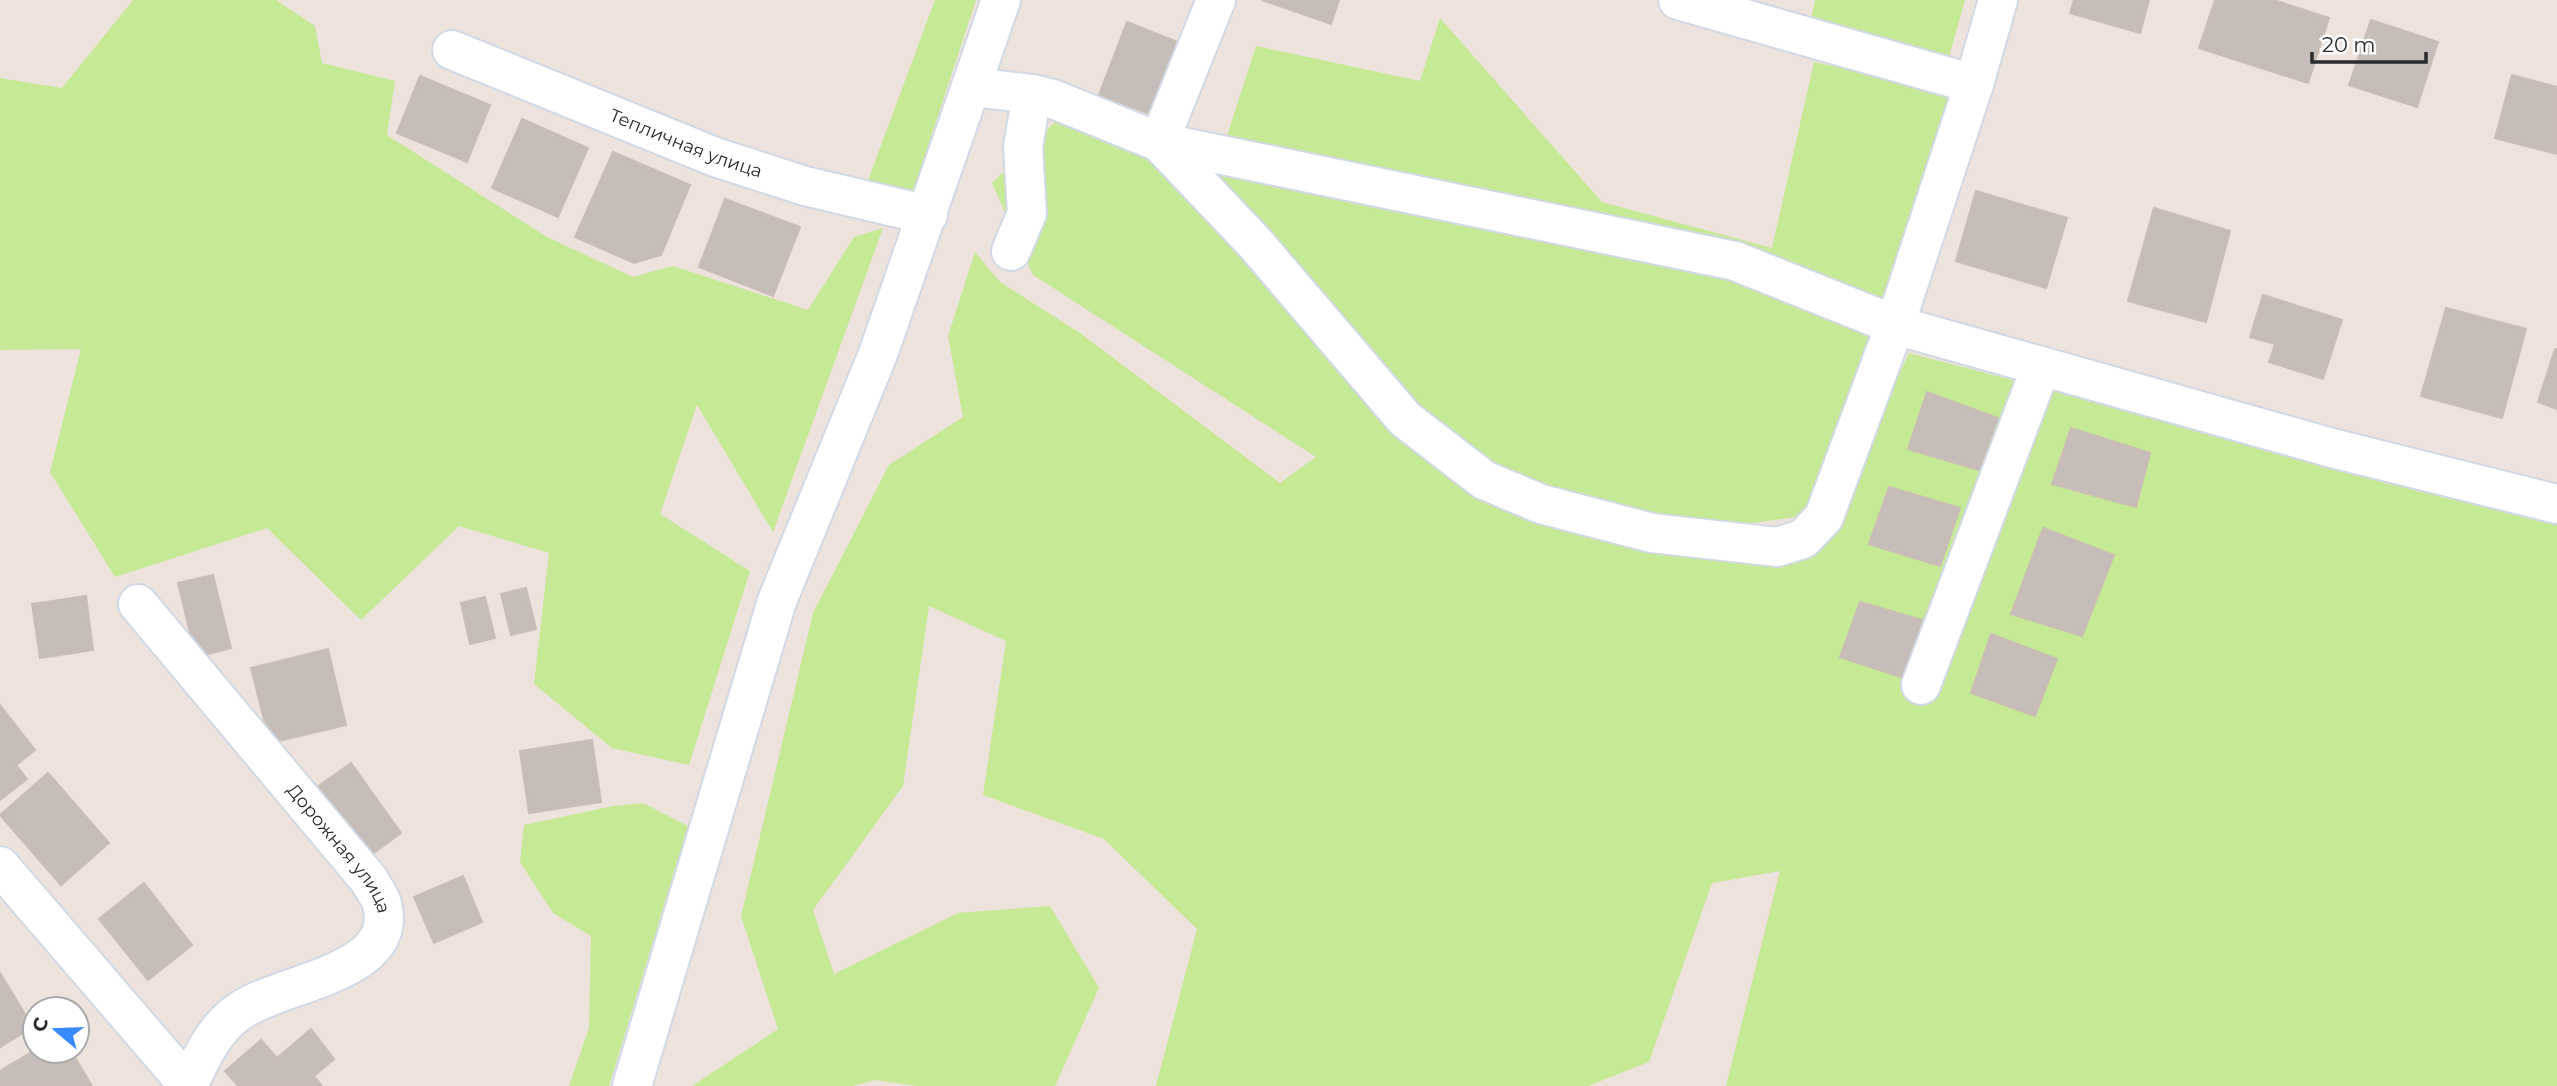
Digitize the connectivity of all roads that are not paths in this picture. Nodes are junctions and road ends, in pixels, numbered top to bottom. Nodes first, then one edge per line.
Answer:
1 (1001, 0) edge
2 (1216, 0) edge
3 (1678, 0) edge
4 (1998, 0) edge
5 (452, 50) dead end
6 (1974, 83) junction
7 (972, 88) junction
8 (1032, 94) junction
9 (1159, 142) junction
10 (928, 215) junction
11 (1011, 251) dead end
12 (1895, 325) junction
13 (2041, 367) junction
14 (2557, 504) edge
15 (138, 604) dead end
16 (1921, 685) dead end
17 (0, 866) edge
18 (189, 1086) edge
19 (632, 1086) edge

1 - 7 street
2 - 9 street
3 - 6 street
4 - 6 street
5 - 10 street, Тепличная улица
6 - 12 street
7 - 8 street
7 - 10 street
8 - 9 street
8 - 11 street
9 - 12 street
9 - 12 street
10 - 19 street
12 - 13 street
13 - 14 street
13 - 16 street
15 - 18 street, Дорожная улица
17 - 18 street, Дорожная улица

